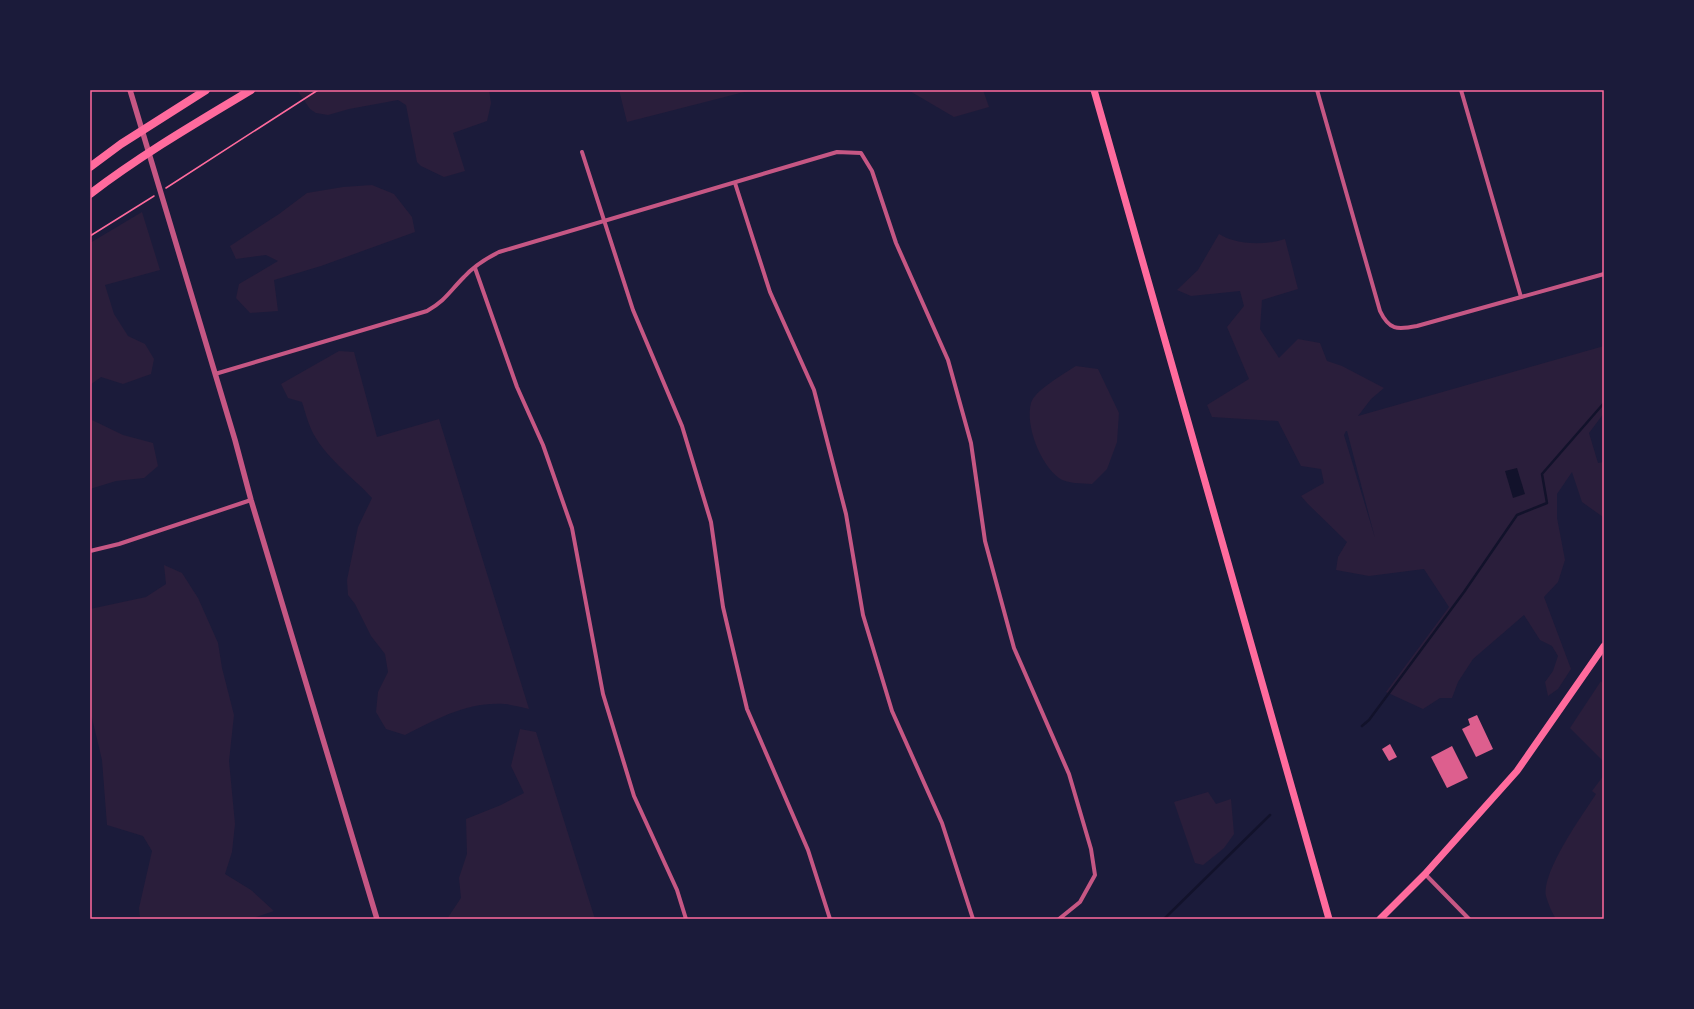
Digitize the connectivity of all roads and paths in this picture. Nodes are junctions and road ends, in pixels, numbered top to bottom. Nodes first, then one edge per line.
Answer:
1 (130, 90) edge
2 (206, 90) edge
3 (251, 90) edge
4 (318, 90) edge
5 (1094, 90) edge
6 (1317, 90) edge
7 (1461, 90) edge
8 (582, 152) dead end
9 (90, 167) edge
10 (735, 183) junction
11 (166, 188) dead end
12 (90, 194) edge
13 (155, 195) dead end
14 (604, 220) junction
15 (90, 236) edge
16 (475, 268) junction
17 (1604, 274) edge
18 (1521, 297) junction
19 (215, 374) junction
20 (251, 500) junction
21 (90, 550) edge
22 (1604, 646) edge
23 (1425, 874) junction
24 (1330, 917) edge
25 (1380, 918) edge
26 (377, 919) edge
27 (686, 919) edge
28 (830, 919) edge
29 (973, 919) edge
30 (1060, 919) edge
31 (1469, 919) edge

1 - 19 street
2 - 9 highway
3 - 12 highway
4 - 11 path
5 - 24 main road
6 - 18 street
7 - 18 street
8 - 14 street
10 - 14 street
10 - 29 street
10 - 30 street
13 - 15 path
14 - 16 street
14 - 28 street
16 - 19 street
16 - 27 street
17 - 18 street
19 - 20 street
20 - 21 street
20 - 26 street
22 - 23 main road
23 - 25 main road
23 - 31 street

